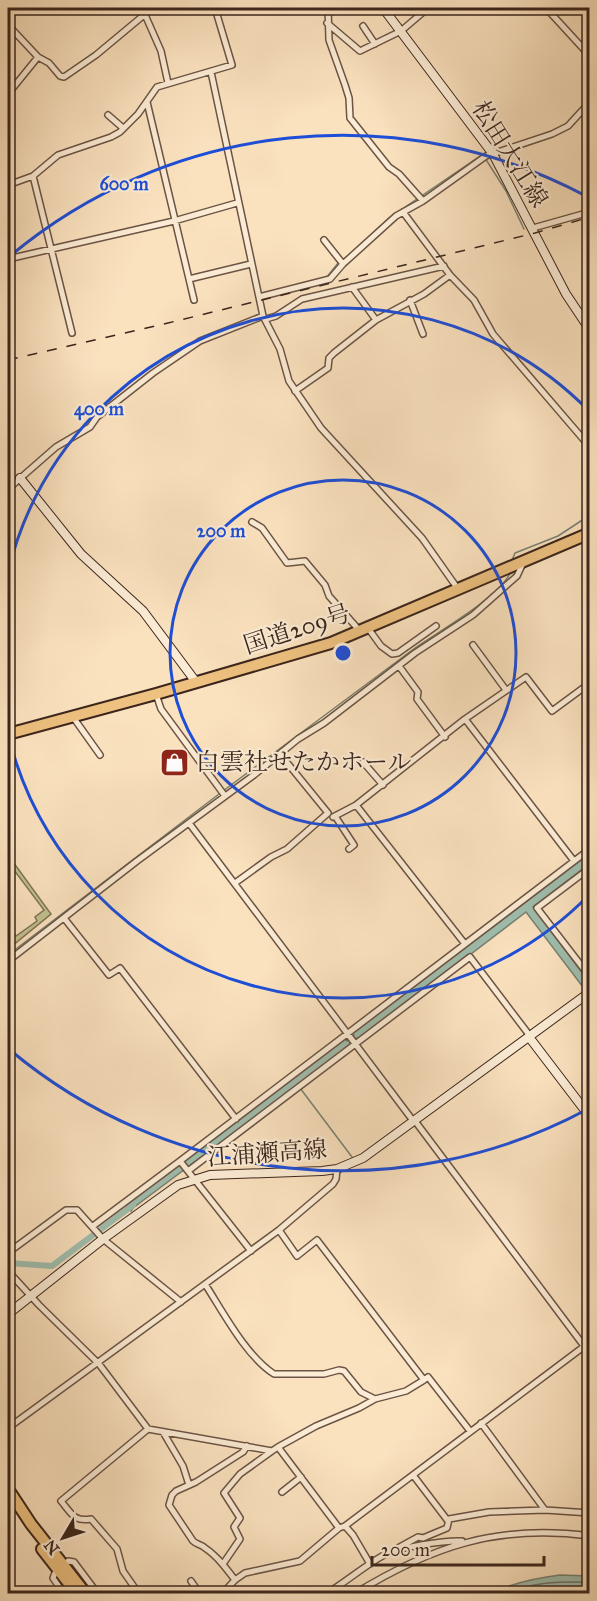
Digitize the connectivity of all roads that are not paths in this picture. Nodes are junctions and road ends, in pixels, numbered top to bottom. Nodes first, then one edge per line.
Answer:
1 (8, 8) edge
2 (15, 8) edge
3 (142, 8) edge
4 (215, 8) edge
5 (328, 8) edge
6 (383, 8) edge
7 (428, 8) edge
8 (546, 8) edge
9 (144, 15) junction
10 (327, 23) junction
11 (8, 24) edge
12 (363, 26) dead end
13 (401, 32) junction
14 (375, 44) junction
15 (590, 56) edge
16 (39, 57) junction
17 (211, 72) junction
18 (168, 83) junction
19 (8, 94) edge
20 (147, 102) junction
21 (590, 102) edge
22 (108, 115) dead end
23 (123, 128) junction
24 (493, 154) junction
25 (33, 176) junction
26 (8, 185) edge
27 (423, 201) junction
28 (237, 203) junction
29 (404, 212) junction
30 (590, 212) edge
31 (174, 221) junction
32 (532, 228) junction
33 (324, 240) dead end
34 (51, 249) junction
35 (8, 259) edge
36 (251, 264) junction
37 (343, 264) junction
38 (444, 266) junction
39 (450, 275) junction
40 (189, 279) junction
41 (352, 287) junction
42 (259, 297) junction
43 (194, 300) dead end
44 (410, 300) junction
45 (264, 318) junction
46 (376, 320) junction
47 (590, 330) edge
48 (72, 333) dead end
49 (423, 334) dead end
50 (295, 391) junction
51 (590, 447) edge
52 (20, 478) junction
53 (8, 489) edge
54 (252, 522) dead end
55 (590, 533) edge
56 (521, 562) junction
57 (458, 589) junction
58 (436, 627) dead end
59 (364, 630) junction
60 (473, 645) dead end
61 (392, 654) junction
62 (400, 666) junction
63 (196, 682) junction
64 (590, 683) edge
65 (506, 690) junction
66 (156, 694) junction
67 (72, 716) junction
68 (465, 719) junction
69 (8, 734) edge
70 (446, 737) junction
71 (280, 754) junction
72 (100, 755) dead end
73 (363, 762) dead end
74 (383, 784) junction
75 (225, 796) junction
76 (356, 805) junction
77 (328, 813) junction
78 (335, 816) junction
79 (189, 823) junction
80 (349, 849) dead end
81 (590, 849) edge
82 (574, 861) junction
83 (590, 868) edge
84 (583, 873) junction
85 (590, 880) edge
86 (235, 883) junction
87 (64, 918) junction
88 (465, 944) junction
89 (8, 961) edge
90 (590, 977) edge
91 (588, 993) edge
92 (348, 1035) junction
93 (530, 1037) junction
94 (355, 1044) junction
95 (590, 1117) edge
96 (236, 1119) junction
97 (414, 1121) junction
98 (181, 1162) junction
99 (337, 1169) junction
100 (188, 1170) junction
101 (194, 1179) junction
102 (93, 1226) junction
103 (279, 1230) junction
104 (103, 1239) junction
105 (8, 1241) edge
106 (10, 1251) edge
107 (251, 1251) junction
108 (8, 1271) edge
109 (205, 1284) junction
110 (31, 1296) junction
111 (181, 1302) junction
112 (8, 1314) edge
113 (587, 1344) edge
114 (99, 1364) junction
115 (424, 1380) junction
116 (375, 1399) junction
117 (8, 1416) edge
118 (15, 1423) junction
119 (481, 1424) junction
120 (8, 1428) edge
121 (148, 1429) junction
122 (470, 1431) junction
123 (163, 1432) junction
124 (247, 1446) junction
125 (275, 1449) junction
126 (413, 1475) junction
127 (301, 1477) junction
128 (189, 1485) junction
129 (8, 1490) edge
130 (282, 1492) dead end
131 (8, 1500) edge
132 (545, 1510) junction
133 (590, 1513) edge
134 (448, 1521) junction
135 (342, 1527) junction
136 (590, 1536) edge
137 (467, 1541) junction
138 (387, 1554) junction
139 (223, 1564) junction
140 (370, 1564) junction
141 (61, 1567) junction
142 (235, 1580) junction
143 (190, 1581) dead end
144 (64, 1593) edge
145 (77, 1593) edge
146 (86, 1593) edge
147 (98, 1593) edge
148 (139, 1593) edge
149 (200, 1593) edge
150 (222, 1593) edge
151 (326, 1593) edge
152 (354, 1593) edge

1 - 2 street
3 - 9 street
4 - 17 street
5 - 10 street
6 - 13 main road, 松田大江線
7 - 13 street
8 - 15 street
9 - 16 street
9 - 18 street
10 - 14 street
10 - 27 street
11 - 16 street
12 - 14 street
13 - 14 street
13 - 24 main road, 松田大江線
16 - 19 street
17 - 18 street
17 - 28 street
18 - 20 street
20 - 23 street
20 - 31 street
21 - 24 street
22 - 23 street
23 - 25 street
24 - 27 street
24 - 32 main road, 松田大江線
25 - 26 street
25 - 34 street
27 - 29 street
28 - 31 street
28 - 36 street
29 - 37 street
29 - 38 street
30 - 32 street
31 - 34 street
31 - 40 street
32 - 47 main road, 松田大江線
33 - 37 street
34 - 35 street
34 - 48 street
36 - 40 street
36 - 42 street
37 - 42 street
38 - 39 street
38 - 41 street
39 - 44 street
39 - 51 street
40 - 43 street
41 - 45 street
41 - 46 street
42 - 45 street
44 - 46 street
44 - 49 street
45 - 50 street
45 - 52 street
46 - 50 street
50 - 57 street
52 - 53 street
52 - 63 main road
54 - 59 street
55 - 56 highway, 国道209号
56 - 57 highway, 国道209号
56 - 62 street
57 - 59 highway, 国道209号
58 - 61 street
59 - 61 street
59 - 63 highway, 国道209号
60 - 65 street
61 - 62 street
62 - 70 street
62 - 71 street
63 - 66 highway, 国道209号
64 - 65 street
65 - 68 street
66 - 67 highway, 国道209号
66 - 75 street
67 - 69 highway, 国道209号
67 - 72 street
68 - 70 street
68 - 82 street
70 - 74 street
71 - 75 street
71 - 77 street
73 - 74 street
74 - 76 street
75 - 79 street
76 - 78 street
76 - 88 street
77 - 78 street
77 - 86 street
78 - 80 street
79 - 86 street
79 - 87 street
81 - 82 street
82 - 88 street
83 - 84 street
84 - 85 street
84 - 90 street
86 - 92 street
87 - 89 street
87 - 96 street
88 - 92 street
91 - 93 main road, 江浦瀬高線
92 - 94 street
92 - 96 street
93 - 94 street
93 - 95 main road
93 - 97 main road, 江浦瀬高線
94 - 97 street
94 - 100 street
96 - 98 street
97 - 99 main road, 江浦瀬高線
97 - 113 street
98 - 100 street
98 - 102 street
99 - 101 main road, 江浦瀬高線
99 - 103 street
100 - 101 street
101 - 104 main road, 江浦瀬高線
101 - 107 street
102 - 104 street
102 - 106 street
103 - 107 street
103 - 115 street
104 - 110 main road, 江浦瀬高線
104 - 111 street
105 - 106 street
107 - 109 street
108 - 110 street
109 - 111 street
109 - 116 street
110 - 112 main road, 江浦瀬高線
110 - 114 street
111 - 114 street
113 - 119 street
114 - 118 street
114 - 121 street
115 - 116 street
115 - 122 street
116 - 125 street
117 - 118 street
118 - 120 street
119 - 122 street
119 - 132 street
121 - 123 street
121 - 148 street
122 - 126 street
123 - 124 street
123 - 128 street
124 - 125 street
124 - 128 street
125 - 127 street
125 - 139 street
126 - 134 street
126 - 135 street
127 - 130 street
127 - 135 street
128 - 139 street
129 - 141 highway
131 - 141 highway
132 - 133 street
132 - 134 street
134 - 138 street
135 - 140 street
135 - 142 street
136 - 137 street
137 - 138 street
137 - 152 street
138 - 140 street
139 - 142 street
140 - 151 street
141 - 144 street
141 - 145 highway
141 - 146 highway
141 - 147 street
142 - 150 street
143 - 149 street

